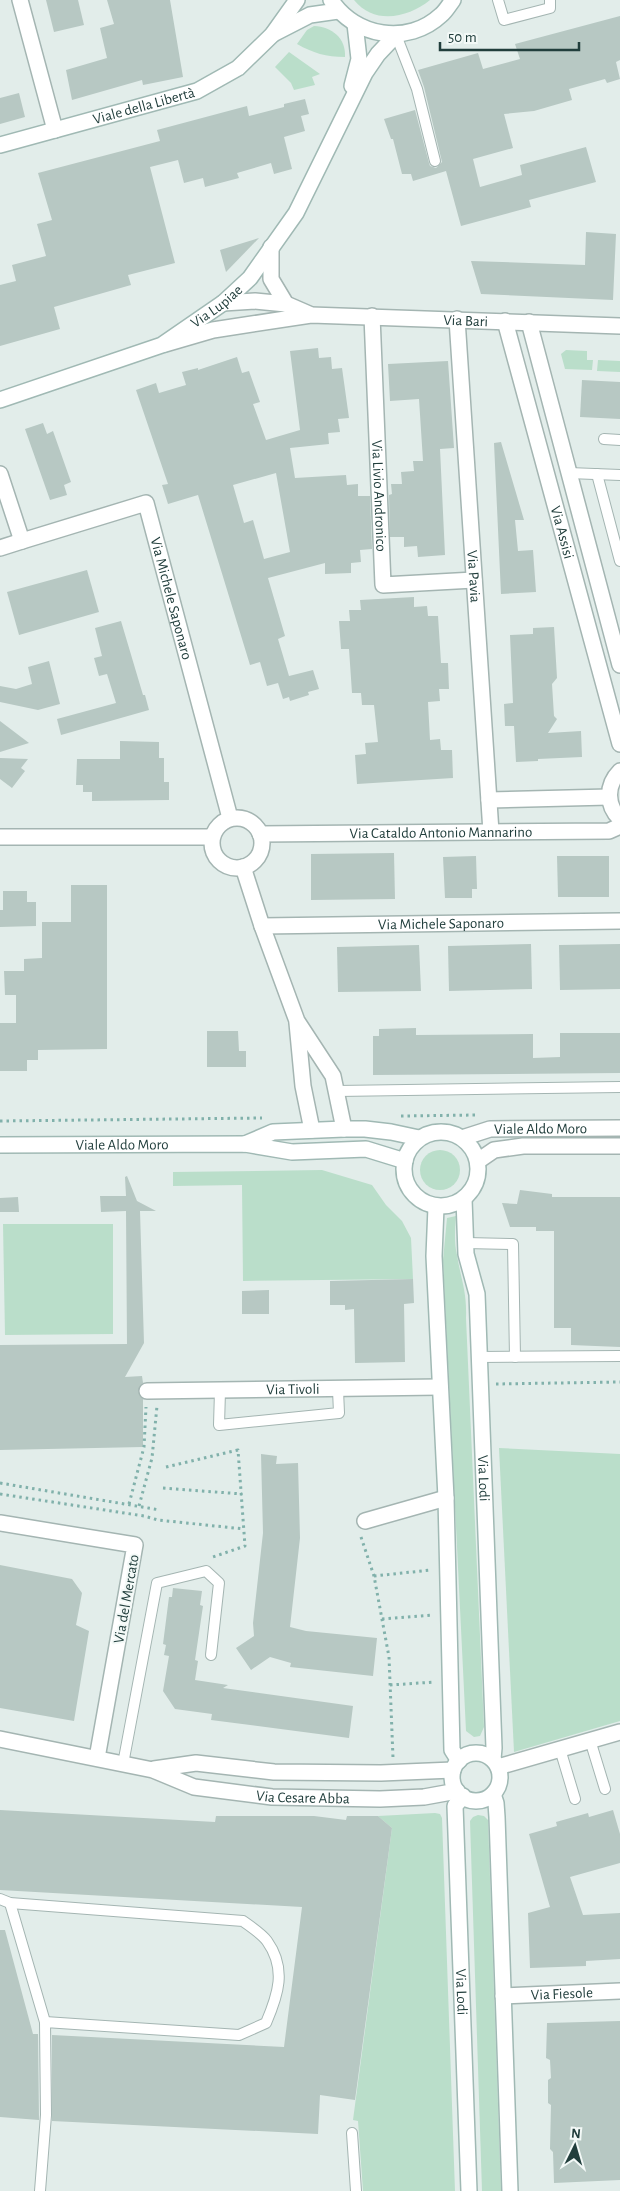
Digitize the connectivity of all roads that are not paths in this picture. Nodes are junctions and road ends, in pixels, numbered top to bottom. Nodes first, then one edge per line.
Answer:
1 (20, 0) edge
2 (297, 0) edge
3 (453, 0) edge
4 (498, 0) edge
5 (550, 0) edge
6 (335, 5) edge
7 (355, 24) junction
8 (396, 34) junction
9 (272, 35) junction
10 (345, 112) junction
11 (55, 130) junction
12 (0, 145) edge
13 (435, 162) dead end
14 (272, 247) junction
15 (223, 303) junction
16 (286, 304) junction
17 (311, 315) junction
18 (372, 316) junction
19 (457, 319) junction
20 (505, 321) junction
21 (529, 322) junction
22 (620, 326) edge
23 (162, 345) junction
24 (0, 400) edge
25 (604, 439) dead end
26 (620, 440) edge
27 (569, 472) junction
28 (0, 474) edge
29 (597, 474) junction
30 (620, 475) edge
31 (22, 541) junction
32 (0, 548) edge
33 (620, 561) edge
34 (474, 580) junction
35 (620, 665) edge
36 (620, 744) edge
37 (620, 771) edge
38 (609, 797) junction
39 (489, 800) junction
40 (230, 818) junction
41 (620, 819) edge
42 (620, 826) edge
43 (491, 832) junction
44 (260, 834) junction
45 (0, 837) edge
46 (212, 837) junction
47 (243, 867) junction
48 (620, 920) edge
49 (262, 926) junction
50 (297, 1022) junction
51 (620, 1087) edge
52 (337, 1091) junction
53 (620, 1128) edge
54 (344, 1129) junction
55 (312, 1130) junction
56 (420, 1138) junction
57 (462, 1138) junction
58 (245, 1144) junction
59 (0, 1146) edge
60 (620, 1146) edge
61 (404, 1161) junction
62 (478, 1161) junction
63 (464, 1199) junction
64 (436, 1207) junction
65 (466, 1242) junction
66 (516, 1356) junction
67 (620, 1356) edge
68 (479, 1357) junction
69 (440, 1387) junction
70 (338, 1390) junction
71 (147, 1391) dead end
72 (220, 1391) junction
73 (446, 1498) junction
74 (365, 1521) dead end
75 (0, 1523) edge
76 (211, 1655) dead end
77 (620, 1732) edge
78 (0, 1739) edge
79 (590, 1740) junction
80 (560, 1749) junction
81 (97, 1758) junction
82 (495, 1763) junction
83 (123, 1764) junction
84 (456, 1766) junction
85 (153, 1770) junction
86 (605, 1789) dead end
87 (460, 1794) junction
88 (492, 1794) junction
89 (575, 1799) dead end
90 (5, 1901) edge
91 (620, 1991) edge
92 (503, 1996) junction
93 (45, 2022) junction
94 (352, 2133) dead end
95 (40, 2191) edge
96 (356, 2191) edge
97 (469, 2191) edge
98 (510, 2191) edge

1 - 11 street
2 - 9 street, Viale della Libertà
3 - 8 street, Viale della Libertà
4 - 5 lane
6 - 7 street, Viale della Libertà
6 - 9 street, Viale della Libertà
7 - 8 street, Viale della Libertà
7 - 10 street, Via Lupiae
8 - 10 street, Via Lupiae
8 - 13 lane
9 - 11 street, Viale della Libertà
10 - 14 street, Via Lupiae
11 - 12 street, Viale della Libertà
14 - 15 street, Via Lupiae
14 - 16 street
15 - 16 street, Via Bari
15 - 23 street, Via Lupiae
16 - 17 street, Via Bari
17 - 18 street, Via Bari
17 - 23 street, Via Bari
18 - 19 street, Via Bari
18 - 34 street, Via Livio Andronico
19 - 20 street, Via Bari
19 - 34 street, Via Pavia
20 - 21 street, Via Bari
20 - 36 street, Via Assisi
21 - 22 street, Via Bari
21 - 27 street, Via Assisi
23 - 24 street, Via Lupiae
25 - 26 lane
27 - 29 lane
27 - 35 street, Via Assisi
28 - 31 street
29 - 30 lane
29 - 33 lane
31 - 32 street, Via Michele Saponaro
31 - 40 street, Via Michele Saponaro
34 - 39 street, Via Pavia
37 - 38 street
38 - 39 street
38 - 41 street
39 - 43 street, Via Pavia
40 - 44 street
40 - 46 street
42 - 43 street, Via Cataldo Antonio Mannarino
43 - 44 street, Via Cataldo Antonio Mannarino
44 - 47 street
45 - 46 street
46 - 47 street
47 - 49 street
48 - 49 street, Via Michele Saponaro
49 - 50 street
50 - 52 street
50 - 55 street
51 - 52 lane
52 - 54 street
53 - 57 street, Viale Aldo Moro
54 - 55 street, Viale Aldo Moro
54 - 56 street, Viale Aldo Moro
55 - 58 street, Viale Aldo Moro
56 - 57 street, Viale Aldo Moro
56 - 61 street
57 - 62 street
58 - 59 street, Viale Aldo Moro
58 - 61 street, Viale Aldo Moro
60 - 62 street, Viale Aldo Moro
61 - 64 street
62 - 63 street
63 - 64 street
63 - 65 street, Via Lodi
64 - 69 street
65 - 66 lane
65 - 68 street, Via Lodi
66 - 67 lane
66 - 68 lane
68 - 82 street, Via Lodi
69 - 70 street, Via Tivoli
69 - 73 street
70 - 72 street, Via Tivoli
70 - 72 lane
71 - 72 street, Via Tivoli
73 - 74 street
73 - 84 street
75 - 81 street, Via del Mercato
76 - 83 lane
77 - 79 street
78 - 81 street, Via Cesare Abba
79 - 80 street
79 - 86 lane
80 - 82 street
80 - 89 lane
81 - 83 street, Via Cesare Abba
82 - 84 street
82 - 88 street
83 - 85 street, Via Cesare Abba
84 - 85 street, Via Cesare Abba
84 - 87 street
85 - 87 street, Via Cesare Abba
87 - 88 street
87 - 97 street, Via Lodi
88 - 92 street
90 - 93 lane
90 - 93 lane
91 - 92 street, Via Fiesole
92 - 98 street
93 - 95 lane
94 - 96 lane

